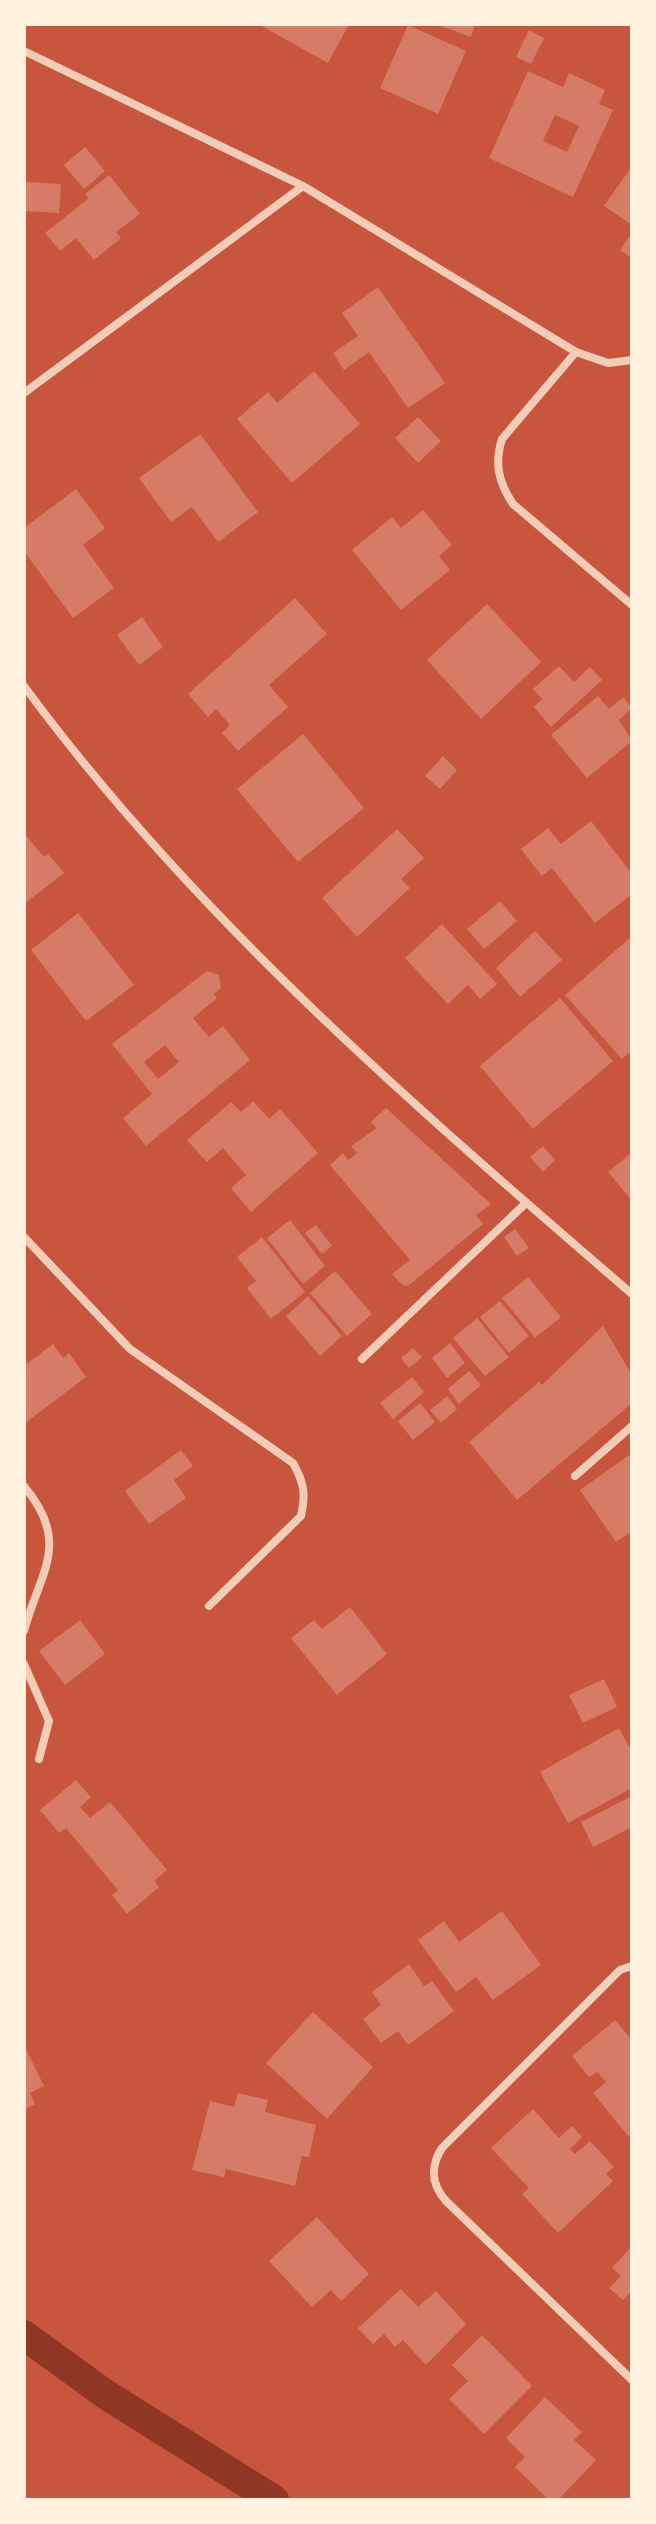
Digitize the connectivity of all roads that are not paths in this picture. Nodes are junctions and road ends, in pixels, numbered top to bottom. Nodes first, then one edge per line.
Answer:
1 (24, 51) edge
2 (303, 186) junction
3 (576, 352) junction
4 (632, 360) edge
5 (24, 393) edge
6 (632, 605) edge
7 (24, 686) edge
8 (526, 1203) junction
9 (24, 1237) edge
10 (632, 1294) edge
11 (362, 1359) dead end
12 (632, 1426) edge
13 (575, 1476) dead end
14 (24, 1486) edge
15 (209, 1606) dead end
16 (24, 1631) edge
17 (24, 1664) edge
18 (39, 1759) dead end
19 (632, 1966) edge
20 (632, 2380) edge

1 - 2 street
2 - 3 street
2 - 5 street
3 - 4 street
3 - 6 street
7 - 8 street
8 - 10 street
8 - 11 street
9 - 15 street
12 - 13 street
14 - 16 street
17 - 18 street
19 - 20 street

